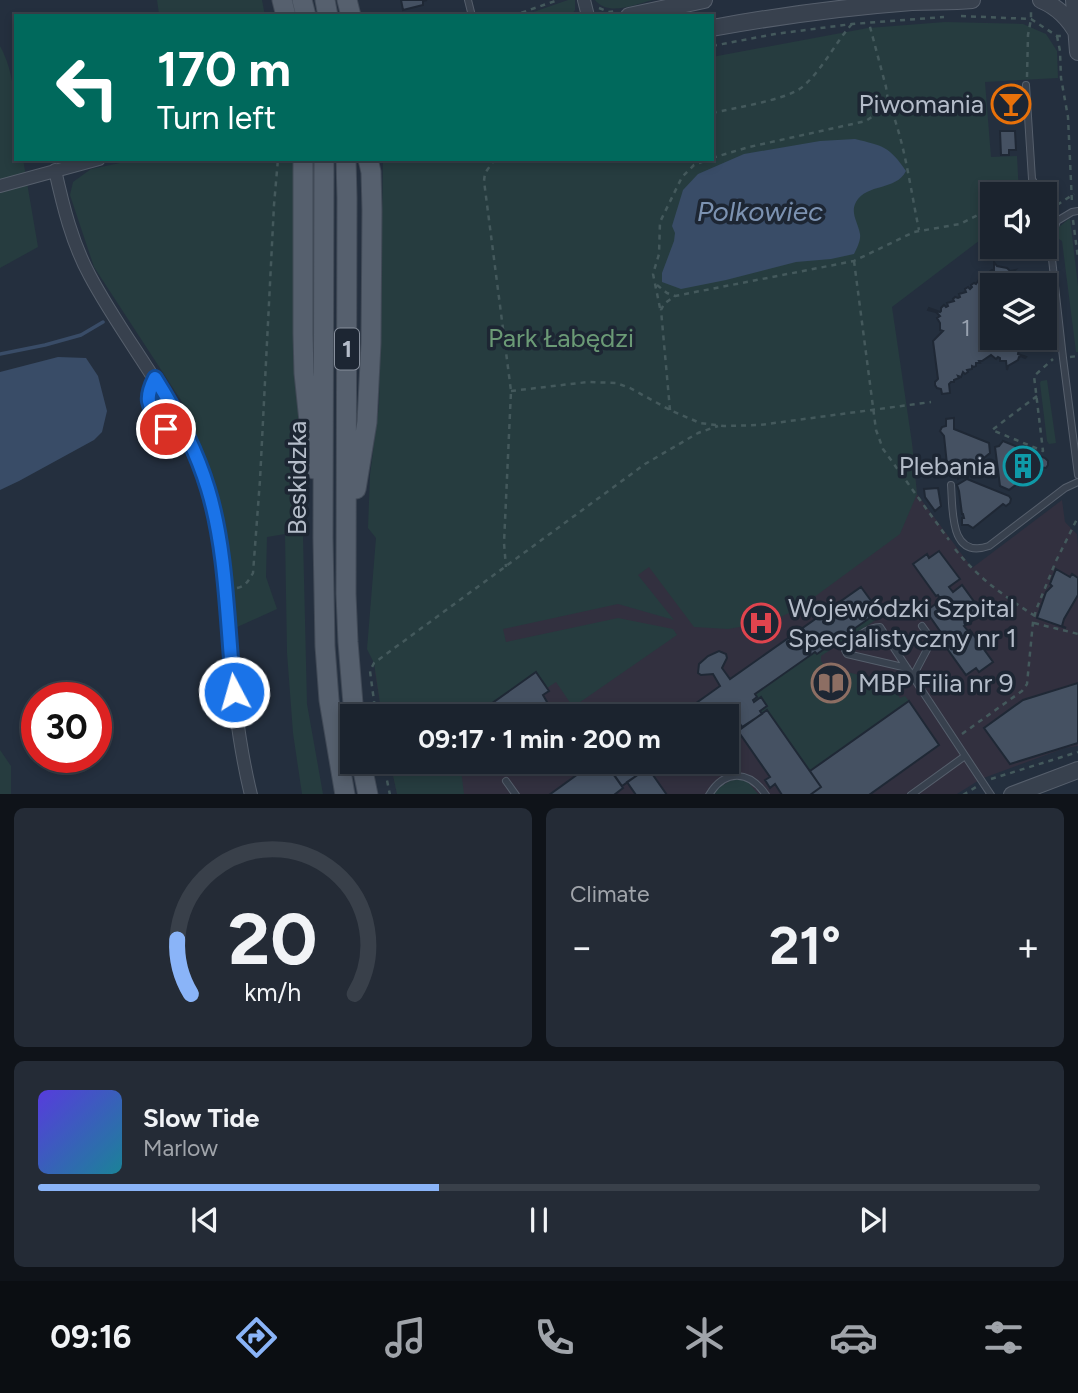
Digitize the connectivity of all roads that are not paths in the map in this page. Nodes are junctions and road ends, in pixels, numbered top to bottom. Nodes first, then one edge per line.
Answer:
1 (704, 0) edge
2 (972, 0) edge
3 (1041, 0) edge
4 (1074, 0) edge
5 (684, 2) edge
6 (642, 14) edge
7 (714, 29) edge
8 (1078, 34) edge
9 (1078, 52) edge
10 (1026, 85) road end
11 (91, 161) edge
12 (303, 161) edge
13 (324, 161) edge
14 (346, 161) edge
15 (371, 164) edge
16 (55, 170) junction
17 (1034, 182) edge
18 (0, 186) edge
19 (1075, 211) edge
20 (1057, 221) edge
21 (1052, 259) edge
22 (155, 378) junction
23 (187, 434) junction
24 (1078, 475) edge
25 (1078, 482) edge
26 (951, 485) dead end
27 (323, 538) junction
28 (347, 538) junction
29 (922, 626) dead end
30 (907, 668) junction
31 (913, 677) junction
32 (353, 704) edge
33 (965, 756) junction
34 (1078, 771) edge
35 (364, 774) edge
36 (506, 781) dead end
37 (1018, 793) edge
38 (251, 794) edge
39 (345, 794) edge
40 (368, 794) edge
41 (516, 794) edge
42 (709, 794) edge
43 (766, 794) edge
44 (911, 794) edge
45 (991, 794) edge

1 - 5 street
2 - 7 street
3 - 8 street
4 - 8 street
5 - 6 street
8 - 9 street
10 - 17 lane
11 - 16 street
12 - 27 main road
13 - 27 main road, Beskidzka / 1
14 - 28 main road, Beskidzka / 1
15 - 28 main road
16 - 18 street
16 - 22 street
19 - 20 lane
21 - 24 lane
22 - 23 street
22 - 23 lane
23 - 38 street
25 - 26 lane
27 - 39 main road, Beskidzka / 1
28 - 32 main road, Beskidzka / 1
29 - 31 lane
30 - 30 lane
30 - 31 lane
31 - 33 lane
33 - 44 lane
33 - 45 lane
34 - 37 street
35 - 40 main road
36 - 41 lane
42 - 43 lane

